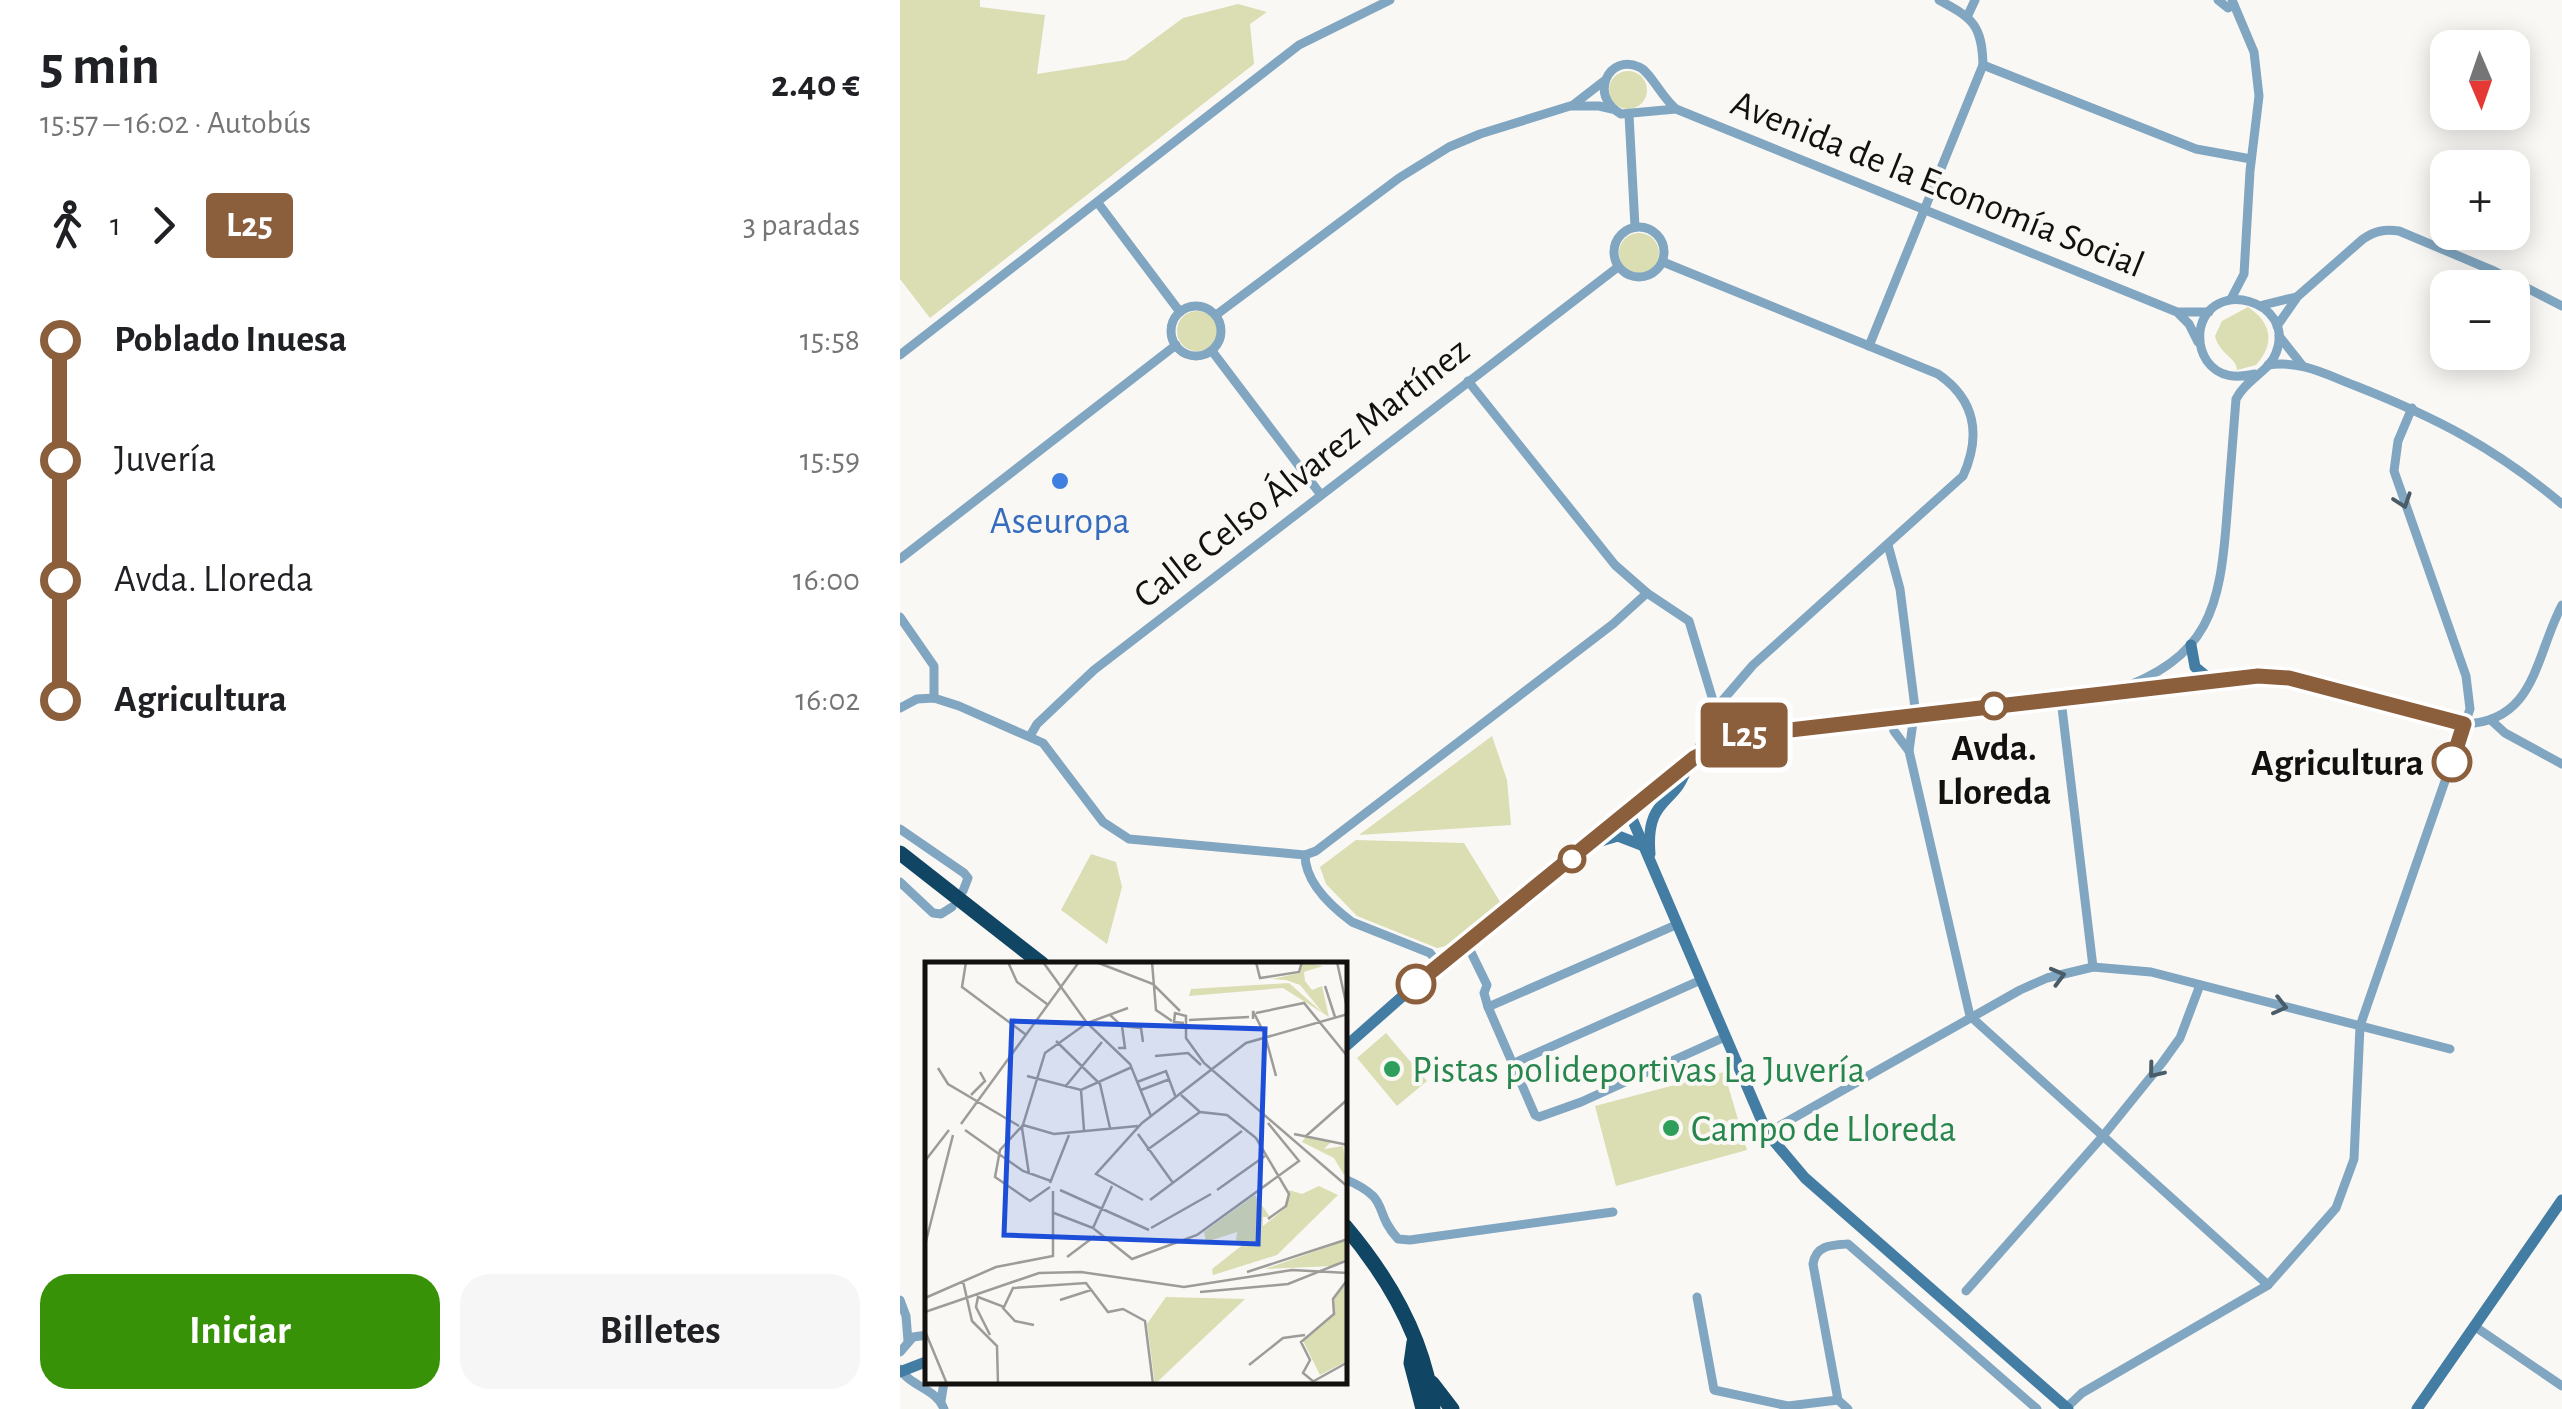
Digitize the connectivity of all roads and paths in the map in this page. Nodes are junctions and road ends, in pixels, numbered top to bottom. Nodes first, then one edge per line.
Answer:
1 (1390, 0) edge
2 (1939, 0) edge
3 (1974, 0) edge
4 (2218, 0) edge
5 (2233, 2) edge
6 (1968, 14) junction
7 (1983, 64) junction
8 (1605, 80) junction
9 (1654, 86) junction
10 (1570, 106) junction
11 (1676, 109) junction
12 (1613, 110) junction
13 (1634, 114) junction
14 (2251, 158) junction
15 (1098, 203) junction
16 (1923, 210) junction
17 (1635, 227) junction
18 (1662, 262) junction
19 (1618, 267) junction
20 (2244, 274) junction
21 (2298, 296) junction
22 (2230, 300) junction
23 (2257, 303) junction
24 (2562, 306) edge
25 (1180, 312) junction
26 (2177, 312) junction
27 (2209, 312) junction
28 (1216, 315) junction
29 (2278, 331) junction
30 (1176, 345) junction
31 (1870, 346) junction
32 (2201, 349) junction
33 (1212, 351) junction
34 (900, 355) edge
35 (2268, 365) junction
36 (2302, 365) junction
37 (2217, 371) junction
38 (2255, 374) junction
39 (1468, 381) junction
40 (2236, 399) junction
41 (2412, 408) junction
42 (1321, 495) junction
43 (2562, 504) edge
44 (1888, 545) junction
45 (900, 559) edge
46 (1647, 593) junction
47 (2562, 606) edge
48 (900, 618) edge
49 (2191, 645) junction
50 (2212, 680) junction
51 (2112, 692) junction
52 (934, 698) junction
53 (900, 708) edge
54 (1716, 708) junction
55 (2062, 708) dead end
56 (1915, 715) junction
57 (1890, 717) junction
58 (2492, 722) junction
59 (2464, 724) junction
60 (1030, 736) junction
61 (1738, 736) junction
62 (1908, 751) junction
63 (1690, 762) junction
64 (2562, 764) edge
65 (1630, 814) junction
66 (900, 829) edge
67 (1592, 844) junction
68 (1647, 851) junction
69 (900, 853) edge
70 (1305, 855) junction
71 (900, 882) edge
72 (963, 892) dead end
73 (952, 906) dead end
74 (1678, 924) junction
75 (1466, 942) junction
76 (1039, 962) edge
77 (1439, 964) junction
78 (2093, 968) junction
79 (1701, 980) junction
80 (2200, 986) junction
81 (1488, 1007) junction
82 (1970, 1016) junction
83 (2360, 1026) junction
84 (1725, 1037) junction
85 (1348, 1045) edge
86 (2450, 1049) dead end
87 (1512, 1064) junction
88 (1767, 1133) junction
89 (2103, 1136) junction
90 (1348, 1181) edge
91 (2562, 1200) edge
92 (1613, 1212) dead end
93 (1348, 1230) edge
94 (2268, 1285) junction
95 (1966, 1291) dead end
96 (1697, 1296) dead end
97 (900, 1300) edge
98 (906, 1316) junction
99 (2474, 1326) junction
100 (925, 1334) edge
101 (925, 1335) edge
102 (1414, 1338) junction
103 (908, 1340) junction
104 (900, 1352) edge
105 (925, 1362) edge
106 (900, 1370) edge
107 (1430, 1380) junction
108 (931, 1384) edge
109 (921, 1386) junction
110 (2562, 1386) edge
111 (1838, 1400) junction
112 (943, 1405) edge
113 (1423, 1409) edge
114 (1433, 1409) edge
115 (1452, 1409) edge
116 (1848, 1409) edge
117 (2036, 1409) edge
118 (2067, 1409) edge
119 (2417, 1409) edge

1 - 15 street
2 - 6 street
3 - 6 street
4 - 5 street
5 - 14 street
6 - 7 street
7 - 14 street
7 - 16 street
8 - 9 street
8 - 10 street
8 - 12 street
9 - 11 street, Avenida de la Economía Social
9 - 13 street
10 - 12 street
10 - 28 street
11 - 13 street, Avenida de la Economía Social
11 - 16 street, Avenida de la Economía Social
12 - 13 street
13 - 17 street
14 - 20 street
15 - 25 street
15 - 34 street
16 - 26 street, Avenida de la Economía Social
16 - 31 street
17 - 18 street
17 - 19 street
18 - 19 street
18 - 31 street
19 - 39 street, Calle Celso Álvarez Martínez
20 - 22 street
20 - 23 street
21 - 23 street
21 - 24 street
21 - 29 street
22 - 23 street
22 - 27 street
23 - 29 street
25 - 28 street
25 - 30 street
26 - 27 street, Avenida de la Economía Social
26 - 32 street, Avenida de la Economía Social
27 - 32 street
28 - 33 street
29 - 35 street
29 - 36 street
30 - 33 street
30 - 45 street
31 - 44 street
32 - 37 street
33 - 42 street
35 - 36 street
35 - 38 street
36 - 41 street
37 - 38 street
37 - 40 street
38 - 40 street
39 - 42 street, Calle Celso Álvarez Martínez
39 - 46 street
40 - 49 street
41 - 43 street
41 -> 59 street
42 - 60 street, Calle Celso Álvarez Martínez
44 - 54 street
44 - 56 street
46 - 54 street
46 - 70 street
47 - 58 street
48 - 52 street
49 - 50 street
49 - 51 street
50 - 51 street
50 - 59 street
51 - 56 street
52 - 53 street
52 - 60 street
54 - 61 street
54 - 63 street
55 - 78 street
56 - 57 street
56 - 62 street
57 - 61 street
57 - 62 street
58 - 59 street
58 - 64 street
59 - 83 street
60 - 70 street
61 - 63 street
62 - 82 street
63 - 65 street
63 - 68 street
65 - 67 street
65 - 68 street
66 - 72 street
67 - 68 street
67 - 75 street
68 - 74 street
69 - 76 highway
70 - 77 street
71 - 73 street
74 - 79 street
74 - 81 street
75 - 77 street
75 - 81 street
77 - 85 street
78 - 80 street
82 -> 78 street
79 - 84 street
79 - 87 street
80 -> 83 street
80 -> 89 street
81 - 87 street
82 - 88 street
82 - 89 street
83 - 86 street
83 - 94 street
84 - 87 street
84 - 88 street
88 - 118 street
89 - 94 street
89 - 95 street
90 - 92 street
91 - 99 street
93 - 102 highway
94 - 118 street
96 - 111 street
97 - 98 street
98 - 100 street
98 - 103 street
99 - 110 street
99 - 119 street
101 - 103 street
102 - 107 highway
102 - 113 highway
103 - 104 street
105 - 106 street
106 - 109 street
107 - 114 highway
107 - 115 highway
108 - 109 street
109 - 112 street
111 - 116 street
111 - 117 street

